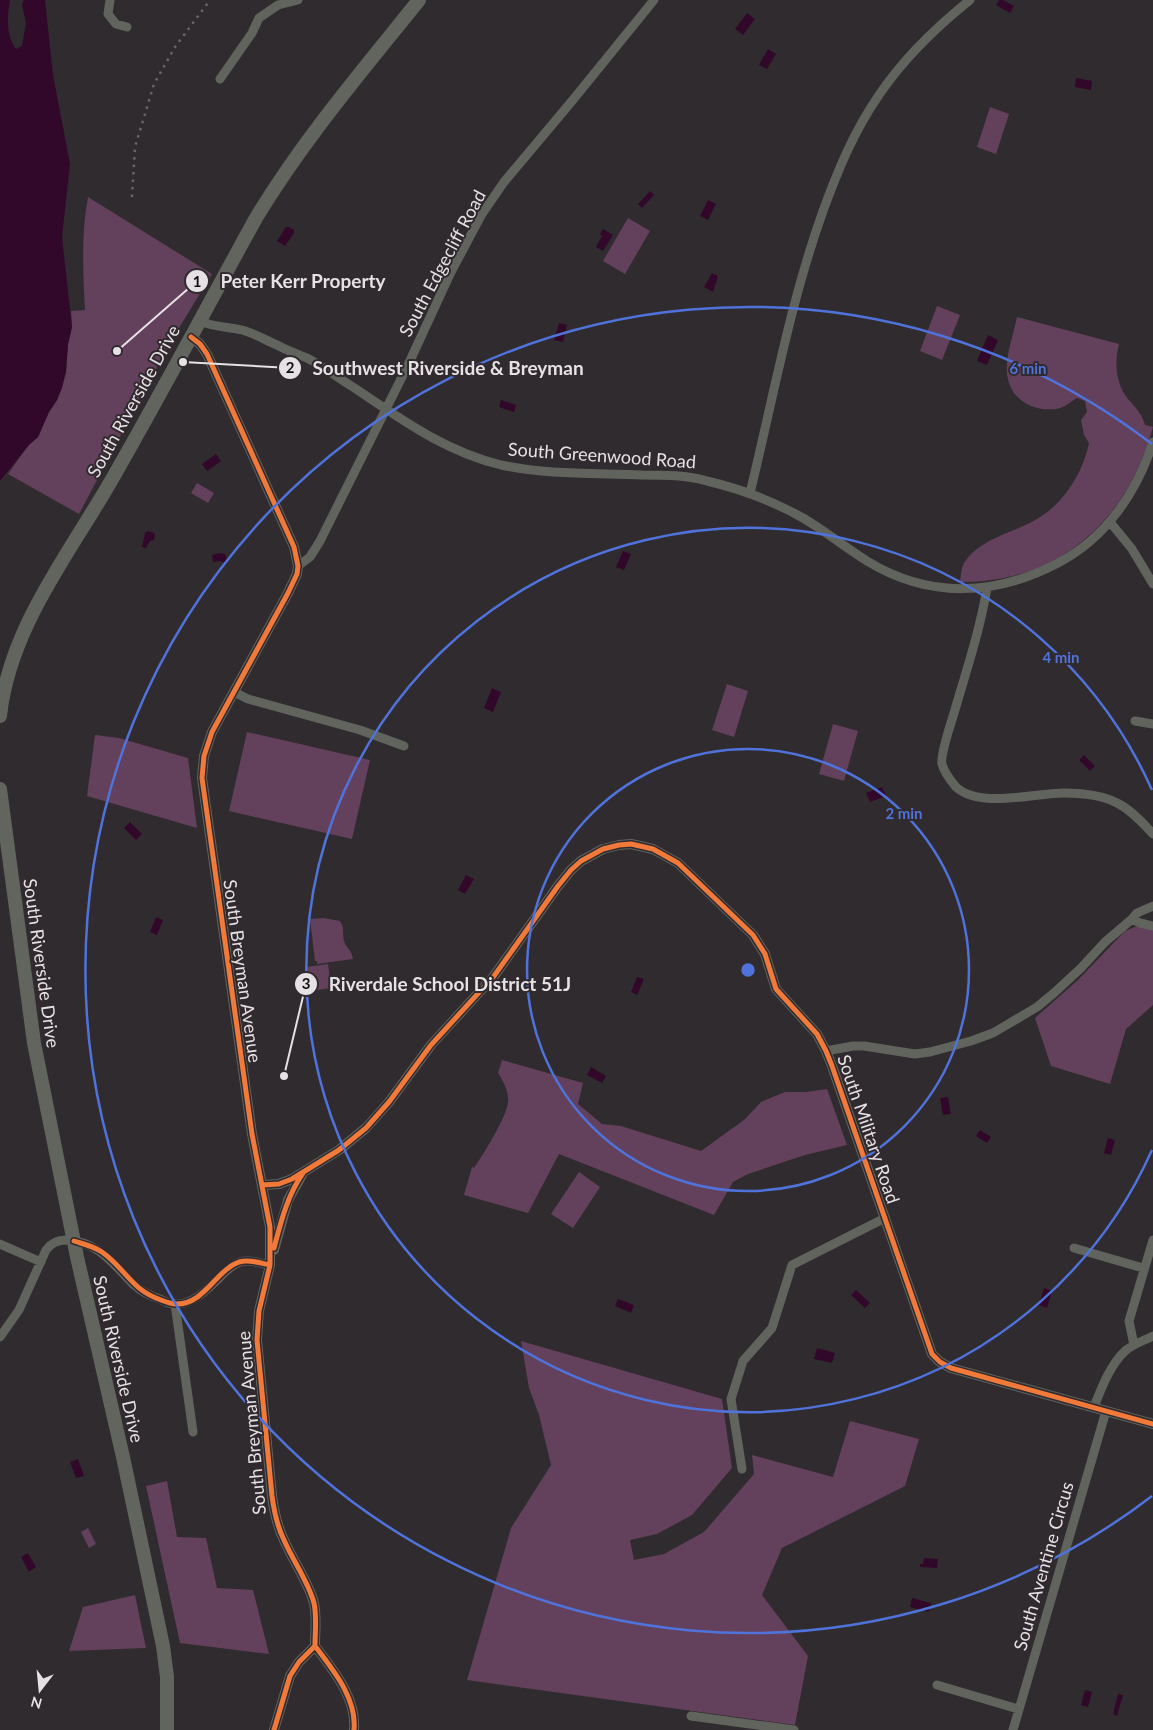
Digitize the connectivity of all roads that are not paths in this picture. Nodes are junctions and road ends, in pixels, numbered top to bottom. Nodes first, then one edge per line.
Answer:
1 (110, 0) edge
2 (298, 0) edge
3 (419, 0) edge
4 (654, 0) edge
5 (970, 0) edge
6 (127, 27) dead end
7 (220, 79) dead end
8 (200, 320) junction
9 (191, 337) junction
10 (386, 409) junction
11 (1153, 442) edge
12 (750, 493) junction
13 (1110, 522) junction
14 (298, 566) junction
15 (1153, 584) edge
16 (987, 588) junction
17 (234, 692) junction
18 (0, 716) edge
19 (1135, 721) dead end
20 (1153, 724) edge
21 (404, 746) dead end
22 (0, 789) edge
23 (1153, 834) edge
24 (1153, 906) edge
25 (1132, 919) junction
26 (1153, 926) edge
27 (826, 1051) junction
28 (304, 1171) junction
29 (262, 1185) junction
30 (885, 1218) junction
31 (1153, 1240) edge
32 (74, 1241) junction
33 (0, 1244) edge
34 (1074, 1248) dead end
35 (1150, 1257) edge
36 (41, 1262) junction
37 (270, 1265) junction
38 (1143, 1268) junction
39 (175, 1304) junction
40 (1153, 1336) edge
41 (0, 1337) edge
42 (1134, 1345) junction
43 (1094, 1407) junction
44 (1106, 1410) junction
45 (1153, 1424) edge
46 (193, 1432) dead end
47 (742, 1469) dead end
48 (315, 1646) junction
49 (937, 1685) dead end
50 (1018, 1709) junction
51 (691, 1716) dead end
52 (167, 1730) edge
53 (274, 1730) edge
54 (354, 1730) edge
55 (794, 1730) edge
56 (1013, 1730) edge

1 - 6 street
2 - 7 street
3 - 8 main road, South Riverside Drive
4 - 10 street, South Edgecliff Road
5 - 12 street
8 - 9 main road, South Riverside Drive
8 - 10 street, South Greenwood Road
9 - 14 street
9 - 18 main road, South Riverside Drive
10 - 12 street, South Greenwood Road
10 - 14 street, South Edgecliff Road
11 - 13 street, South Greenwood Road
12 - 16 street, South Greenwood Road
13 - 15 street
13 - 16 street, South Greenwood Road
14 - 17 street, South Breyman Avenue
16 - 23 street
17 - 21 street
17 - 29 street, South Breyman Avenue
19 - 20 street
22 - 32 main road, South Riverside Drive
24 - 25 street
25 - 26 street
25 - 27 street
27 - 28 street, South Military Road
27 - 30 street, South Military Road
28 - 29 street, South Military Road
28 - 37 street, South Military Road
29 - 37 street, South Breyman Avenue
30 - 43 street, South Military Road
30 - 47 street
31 - 35 street
32 - 36 street
32 - 39 street
32 - 52 main road, South Riverside Drive
33 - 36 street
34 - 38 street
35 - 38 street
36 - 41 street
37 - 39 street
37 - 48 street, South Breyman Avenue
38 - 42 street
39 - 46 street
40 - 42 street
42 - 43 street
43 - 44 street, South Military Road
44 - 45 street, South Military Road
44 - 50 street, South Aventine Circus
48 - 53 street
48 - 54 street
49 - 50 street
50 - 56 street, South Aventine Circus
51 - 55 street

